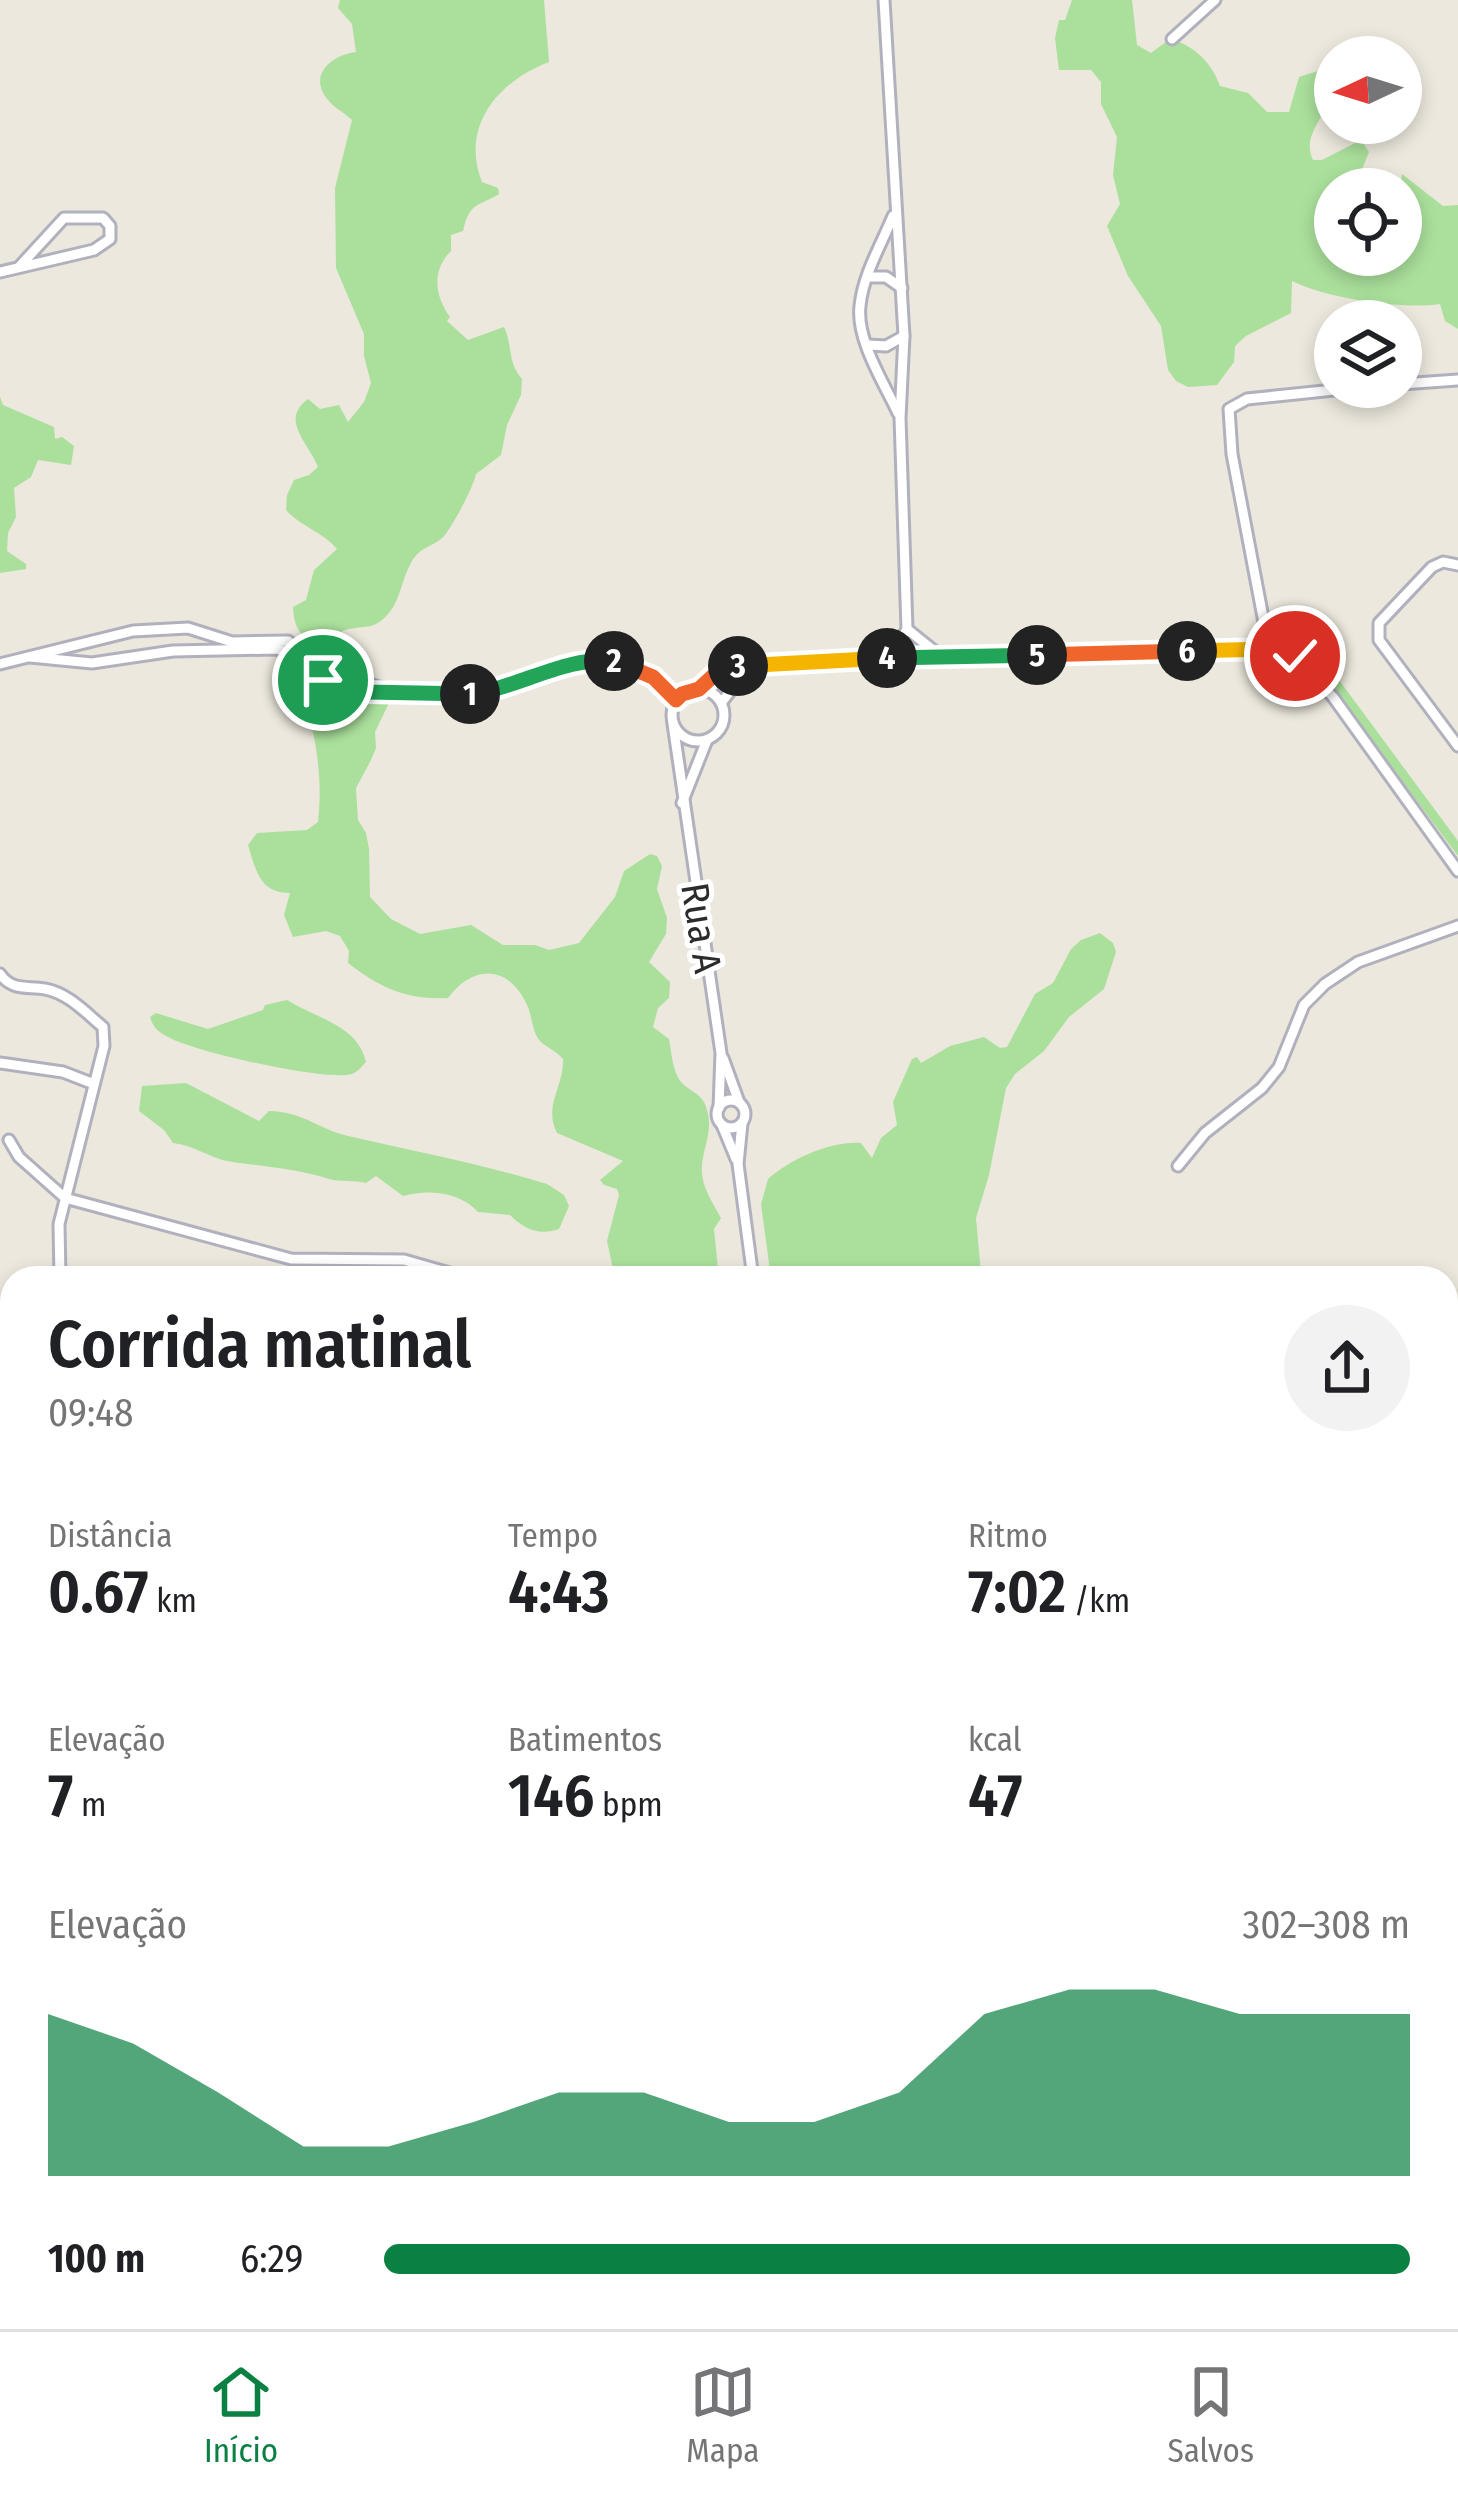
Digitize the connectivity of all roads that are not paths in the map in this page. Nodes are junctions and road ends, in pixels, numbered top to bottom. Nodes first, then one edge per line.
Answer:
1 (884, 0) edge
2 (1214, 0) edge
3 (1172, 39) dead end
4 (895, 211) junction
5 (19, 267) junction
6 (0, 272) edge
7 (867, 278) junction
8 (902, 288) junction
9 (904, 336) junction
10 (868, 346) junction
11 (1458, 380) edge
12 (1422, 383) edge
13 (1314, 392) edge
14 (900, 418) junction
15 (1454, 563) edge
16 (907, 628) junction
17 (133, 631) junction
18 (1269, 649) junction
19 (137, 656) junction
20 (30, 657) junction
21 (892, 657) junction
22 (943, 658) junction
23 (0, 664) edge
24 (751, 665) junction
25 (699, 689) junction
26 (390, 691) junction
27 (676, 700) junction
28 (721, 703) junction
29 (673, 724) junction
30 (707, 740) junction
31 (1458, 746) edge
32 (682, 803) junction
33 (1458, 871) edge
34 (1458, 926) edge
35 (0, 974) edge
36 (721, 1053) junction
37 (0, 1063) edge
38 (94, 1084) junction
39 (739, 1102) junction
40 (719, 1108) junction
41 (720, 1122) junction
42 (742, 1124) junction
43 (9, 1140) dead end
44 (738, 1164) junction
45 (1178, 1166) dead end
46 (65, 1198) junction
47 (60, 1266) edge
48 (425, 1266) edge
49 (751, 1266) edge

1 - 4 street
2 - 3 street
4 - 7 street
4 - 8 street
5 - 5 street
5 - 6 street
7 - 8 street
7 - 10 street
8 - 9 street
9 - 10 street
9 - 14 street
10 - 14 street
11 - 12 street
13 - 18 street
14 - 16 street
15 - 31 street
16 - 21 street
16 - 22 street
17 - 19 street
17 - 20 street
17 - 26 street
18 - 22 street
18 - 33 street
19 - 20 street
19 - 26 street
20 - 23 street
21 - 22 street
21 - 24 street
24 - 25 street
24 - 28 street
25 - 27 street
25 - 28 street
26 - 27 street
27 - 29 street
28 - 30 street
29 - 30 street
29 - 32 street, Rua A
30 - 32 street
32 - 36 street, Rua A
34 - 45 street
35 - 38 street
36 - 39 street, Rua A
36 - 40 street, Rua A
37 - 38 street
38 - 46 street
39 - 40 street
39 - 42 street, Rua A
40 - 41 street, Rua A
41 - 42 street
41 - 44 street, Rua A
42 - 44 street, Rua A
43 - 46 street
44 - 49 street, Rua A
46 - 47 street
46 - 48 street

